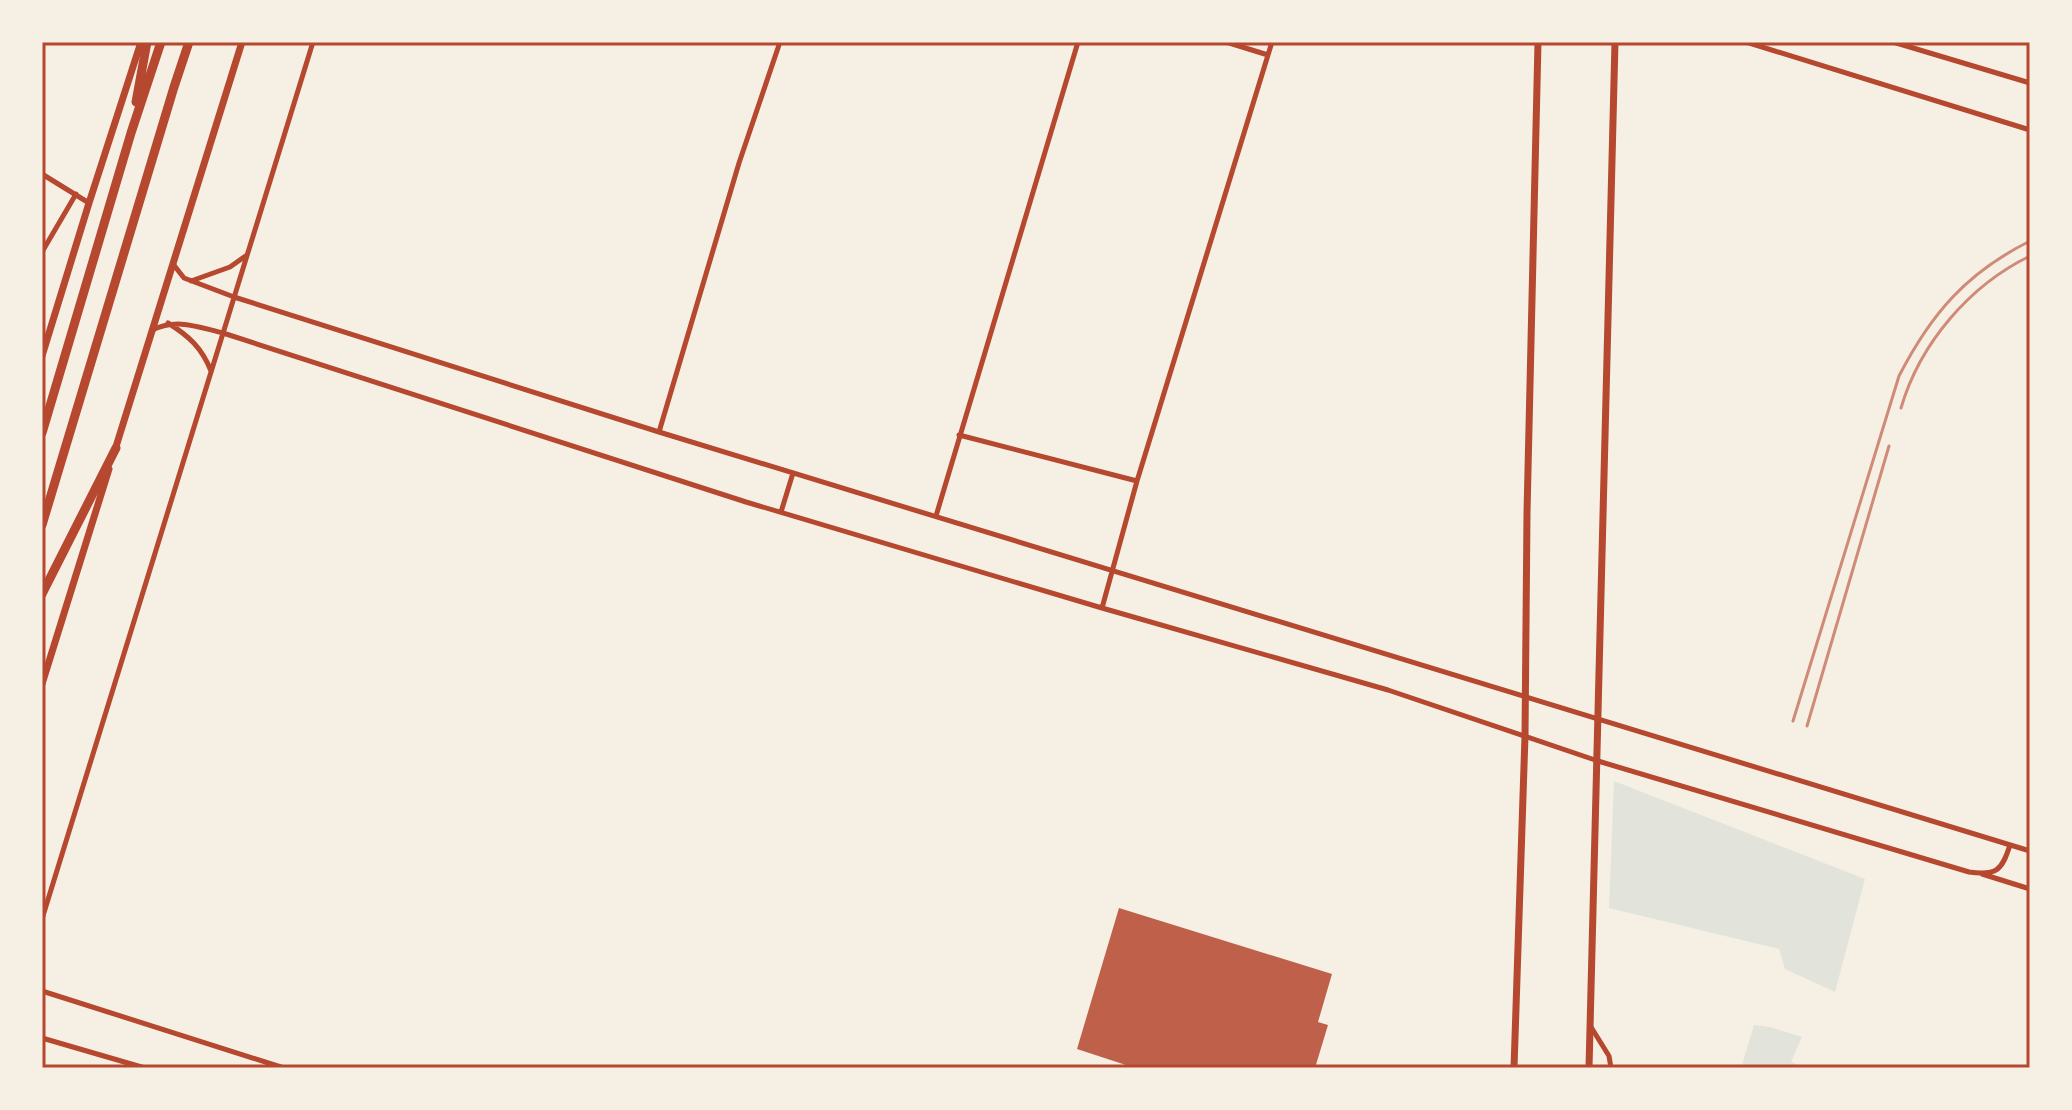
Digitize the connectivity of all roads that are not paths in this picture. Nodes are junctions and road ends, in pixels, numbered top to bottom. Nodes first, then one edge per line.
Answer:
1 (144, 42) edge
2 (161, 42) edge
3 (189, 42) edge
4 (242, 42) edge
5 (313, 42) edge
6 (780, 42) edge
7 (1078, 42) edge
8 (1226, 42) edge
9 (1272, 42) edge
10 (1538, 42) edge
11 (1615, 42) edge
12 (1746, 42) edge
13 (1893, 42) edge
14 (1268, 55) junction
15 (2030, 83) edge
16 (2030, 130) edge
17 (131, 133) junction
18 (42, 174) edge
19 (76, 194) junction
20 (89, 203) junction
21 (42, 252) edge
22 (247, 255) junction
23 (173, 263) junction
24 (190, 281) junction
25 (234, 297) junction
26 (167, 323) junction
27 (152, 330) junction
28 (223, 333) junction
29 (42, 356) edge
30 (211, 372) junction
31 (659, 432) junction
32 (42, 433) edge
33 (959, 435) junction
34 (116, 448) junction
35 (793, 473) junction
36 (1137, 481) junction
37 (781, 512) junction
38 (936, 516) junction
39 (42, 525) edge
40 (1112, 571) junction
41 (42, 594) edge
42 (1102, 608) junction
43 (42, 684) edge
44 (1526, 696) junction
45 (1599, 718) junction
46 (1525, 736) junction
47 (1598, 761) junction
48 (2010, 845) junction
49 (2030, 851) edge
50 (1981, 874) junction
51 (2030, 889) edge
52 (42, 919) edge
53 (42, 991) edge
54 (1591, 1027) junction
55 (42, 1038) edge
56 (145, 1068) edge
57 (284, 1068) edge
58 (1514, 1068) edge
59 (1589, 1068) edge
60 (1611, 1068) edge

1 - 17 highway
1 - 20 street
2 - 17 highway
3 - 39 highway
4 - 23 street
5 - 22 street
6 - 31 street
7 - 33 street
8 - 14 street
9 - 14 street
10 - 44 street
11 - 45 street
12 - 16 street
13 - 15 street
14 - 36 street
17 - 32 highway
18 - 19 street
19 - 20 street
19 - 21 street
20 - 29 street
22 - 24 street
22 - 25 street
23 - 24 street
23 - 27 street
24 - 25 street
25 - 28 street
25 - 31 street
26 - 27 street
26 - 28 street
26 - 30 street
27 - 34 street
28 - 30 street
28 - 37 street
30 - 52 street
31 - 35 street
33 - 36 street
33 - 38 street
34 - 41 highway
34 - 43 street
35 - 37 street
35 - 38 street
36 - 40 street
37 - 42 street
38 - 40 street
40 - 42 street
40 - 44 street
42 - 46 street
44 - 45 street
44 - 46 street
45 - 47 street
45 - 48 street
46 - 47 street
46 - 58 street
47 - 50 street
47 - 54 street
48 - 49 street
48 - 50 street
50 - 51 street
53 - 57 street
54 - 59 street
54 - 60 street
55 - 56 street

